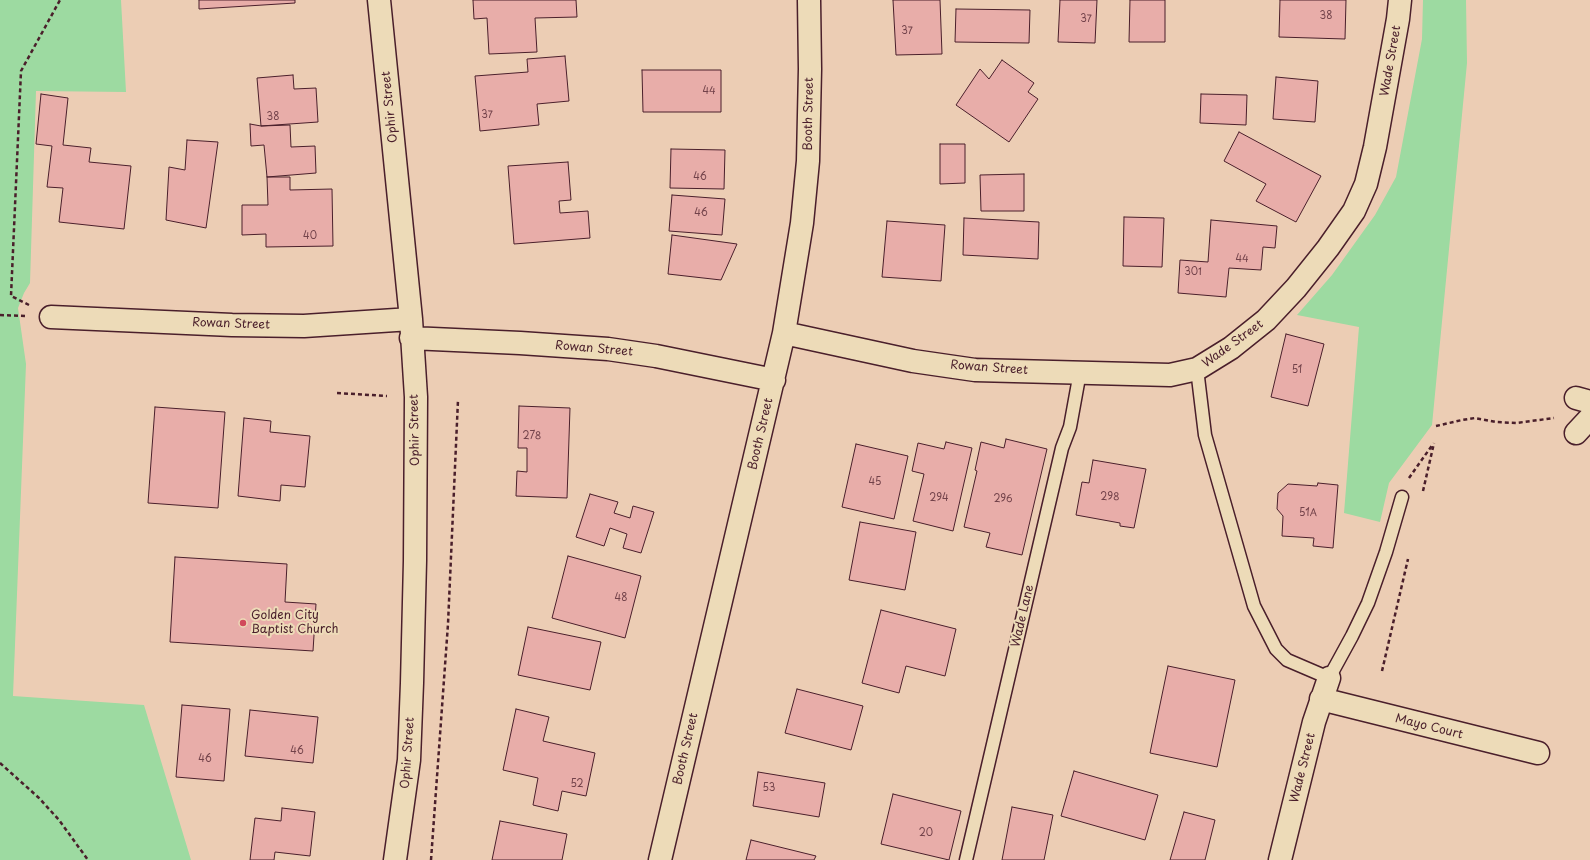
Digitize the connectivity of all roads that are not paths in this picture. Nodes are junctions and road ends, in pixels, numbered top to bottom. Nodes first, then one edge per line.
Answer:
1 (379, 0) edge
2 (809, 0) edge
3 (1400, 0) edge
4 (51, 317) road end
5 (411, 329) junction
6 (784, 333) junction
7 (1196, 369) junction
8 (1080, 372) junction
9 (774, 380) junction
10 (1402, 497) road end
11 (1328, 678) junction
12 (1321, 698) junction
13 (1538, 754) dead end
14 (395, 860) edge
15 (660, 860) edge
16 (966, 860) edge
17 (1280, 860) edge

1 - 5 street, Ophir Street
2 - 6 street, Booth Street
3 - 7 street, Wade Street
4 - 5 street, Rowan Street
5 - 9 street, Rowan Street
5 - 14 street, Ophir Street
6 - 8 street, Rowan Street
6 - 9 street, Booth Street
7 - 8 street, Rowan Street
7 - 11 lane, Wade Street
8 - 16 lane, Wade Lane
9 - 15 street, Booth Street
10 - 11 lane, Wade Street
11 - 12 street, Wade Street
12 - 13 street, Mayo Court
12 - 17 street, Wade Street

